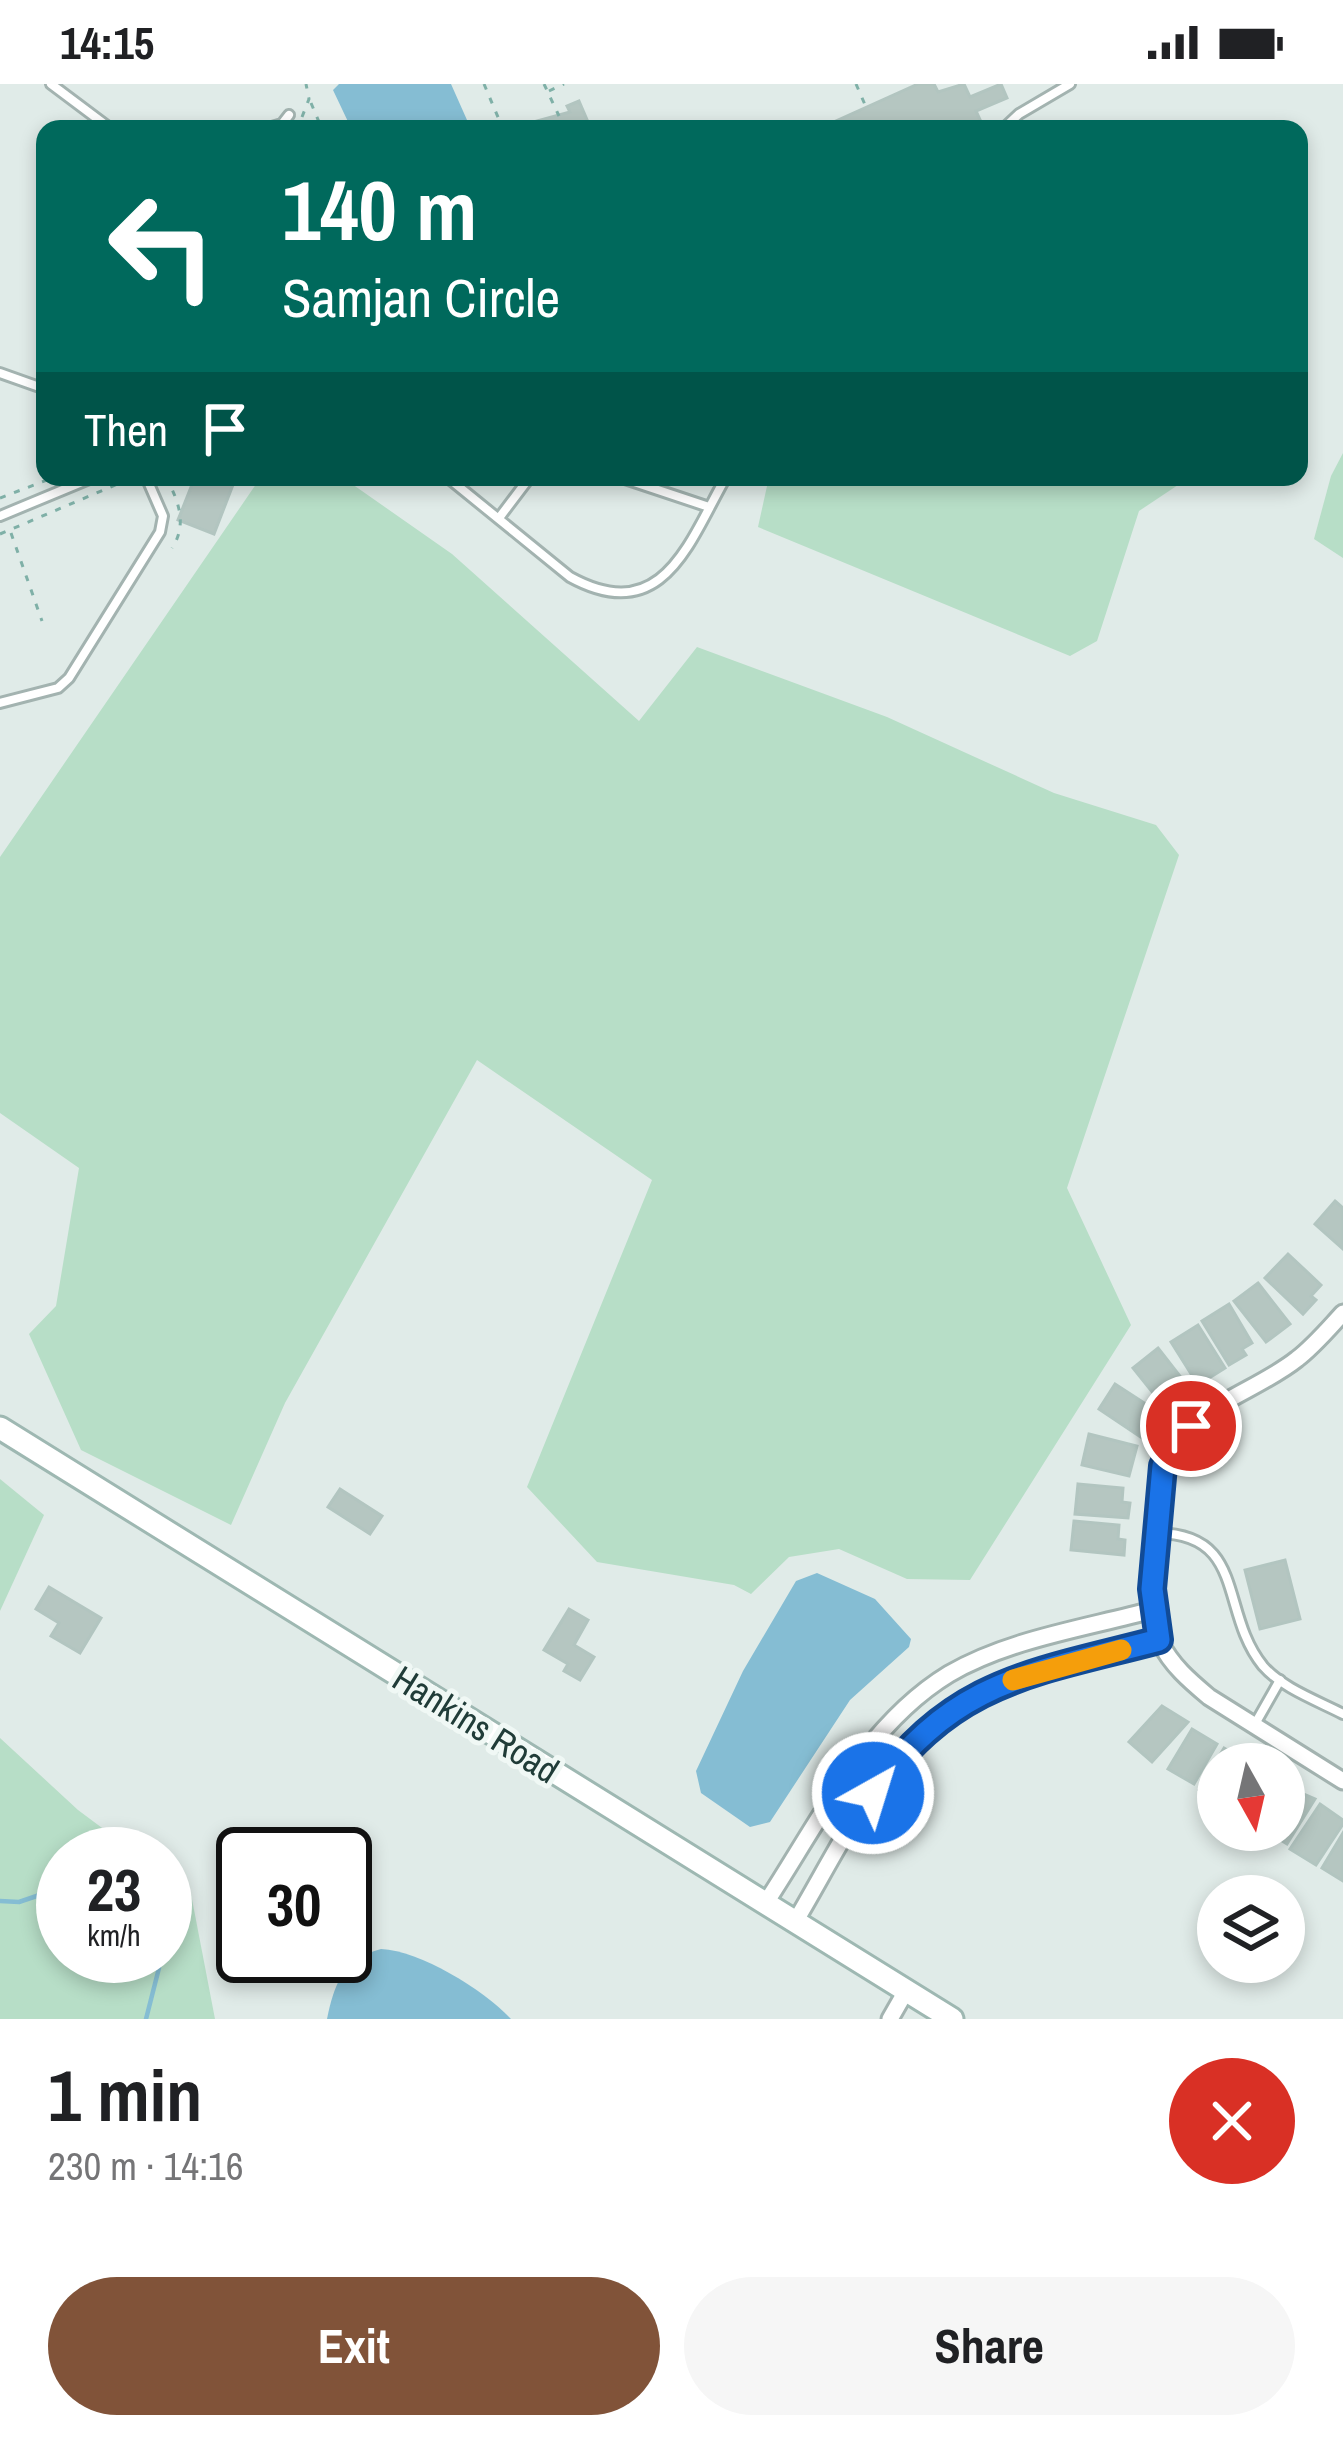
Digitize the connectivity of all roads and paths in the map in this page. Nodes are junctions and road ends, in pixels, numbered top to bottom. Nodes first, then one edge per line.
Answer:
1 (51, 84) edge
2 (306, 84) edge
3 (484, 84) edge
4 (544, 84) edge
5 (564, 84) edge
6 (856, 84) edge
7 (1070, 84) edge
8 (548, 92) junction
9 (309, 99) junction
10 (866, 107) dead end
11 (289, 115) dead end
12 (559, 116) dead end
13 (98, 120) edge
14 (285, 120) edge
15 (300, 120) edge
16 (318, 120) edge
17 (499, 120) edge
18 (1013, 120) edge
19 (0, 373) edge
20 (36, 386) edge
21 (36, 484) edge
22 (72, 486) edge
23 (112, 486) edge
24 (150, 486) edge
25 (170, 486) edge
26 (458, 486) edge
27 (523, 486) edge
28 (646, 486) edge
29 (721, 486) edge
30 (0, 498) edge
31 (709, 507) junction
32 (0, 516) edge
33 (499, 518) junction
34 (10, 532) junction
35 (0, 534) edge
36 (172, 548) dead end
37 (42, 621) dead end
38 (0, 703) edge
39 (1343, 1313) edge
40 (0, 1428) edge
41 (1157, 1533) junction
42 (1152, 1610) junction
43 (1159, 1640) junction
44 (1280, 1680) junction
45 (1343, 1714) edge
46 (1254, 1725) junction
47 (1343, 1781) edge
48 (834, 1799) junction
49 (860, 1814) junction
50 (765, 1904) junction
51 (795, 1922) junction
52 (906, 1991) junction
53 (890, 2019) edge
54 (952, 2019) edge

1 - 13 lane
2 - 9 path
3 - 17 path
4 - 8 path
5 - 8 path
6 - 10 path
7 - 18 lane
8 - 12 path
9 - 15 path
9 - 16 path
11 - 14 lane
19 - 20 lane
21 - 30 path
22 - 32 lane
23 - 34 path
24 - 38 lane
25 - 36 path
26 - 33 lane
27 - 33 lane
28 - 31 lane
29 - 31 lane
31 - 33 lane
34 - 35 path
34 - 37 path
39 - 41 street
40 - 50 main road, Hankins Road
41 - 42 street
41 - 44 lane
42 - 43 street
42 - 48 street
43 - 46 street
43 - 49 street
44 - 45 lane
44 - 46 lane
46 - 47 street
48 - 49 street
48 - 50 street
49 - 51 street
50 - 51 main road, Hankins Road
51 - 52 main road, Hankins Road
52 - 53 street
52 - 54 main road, Hankins Road

